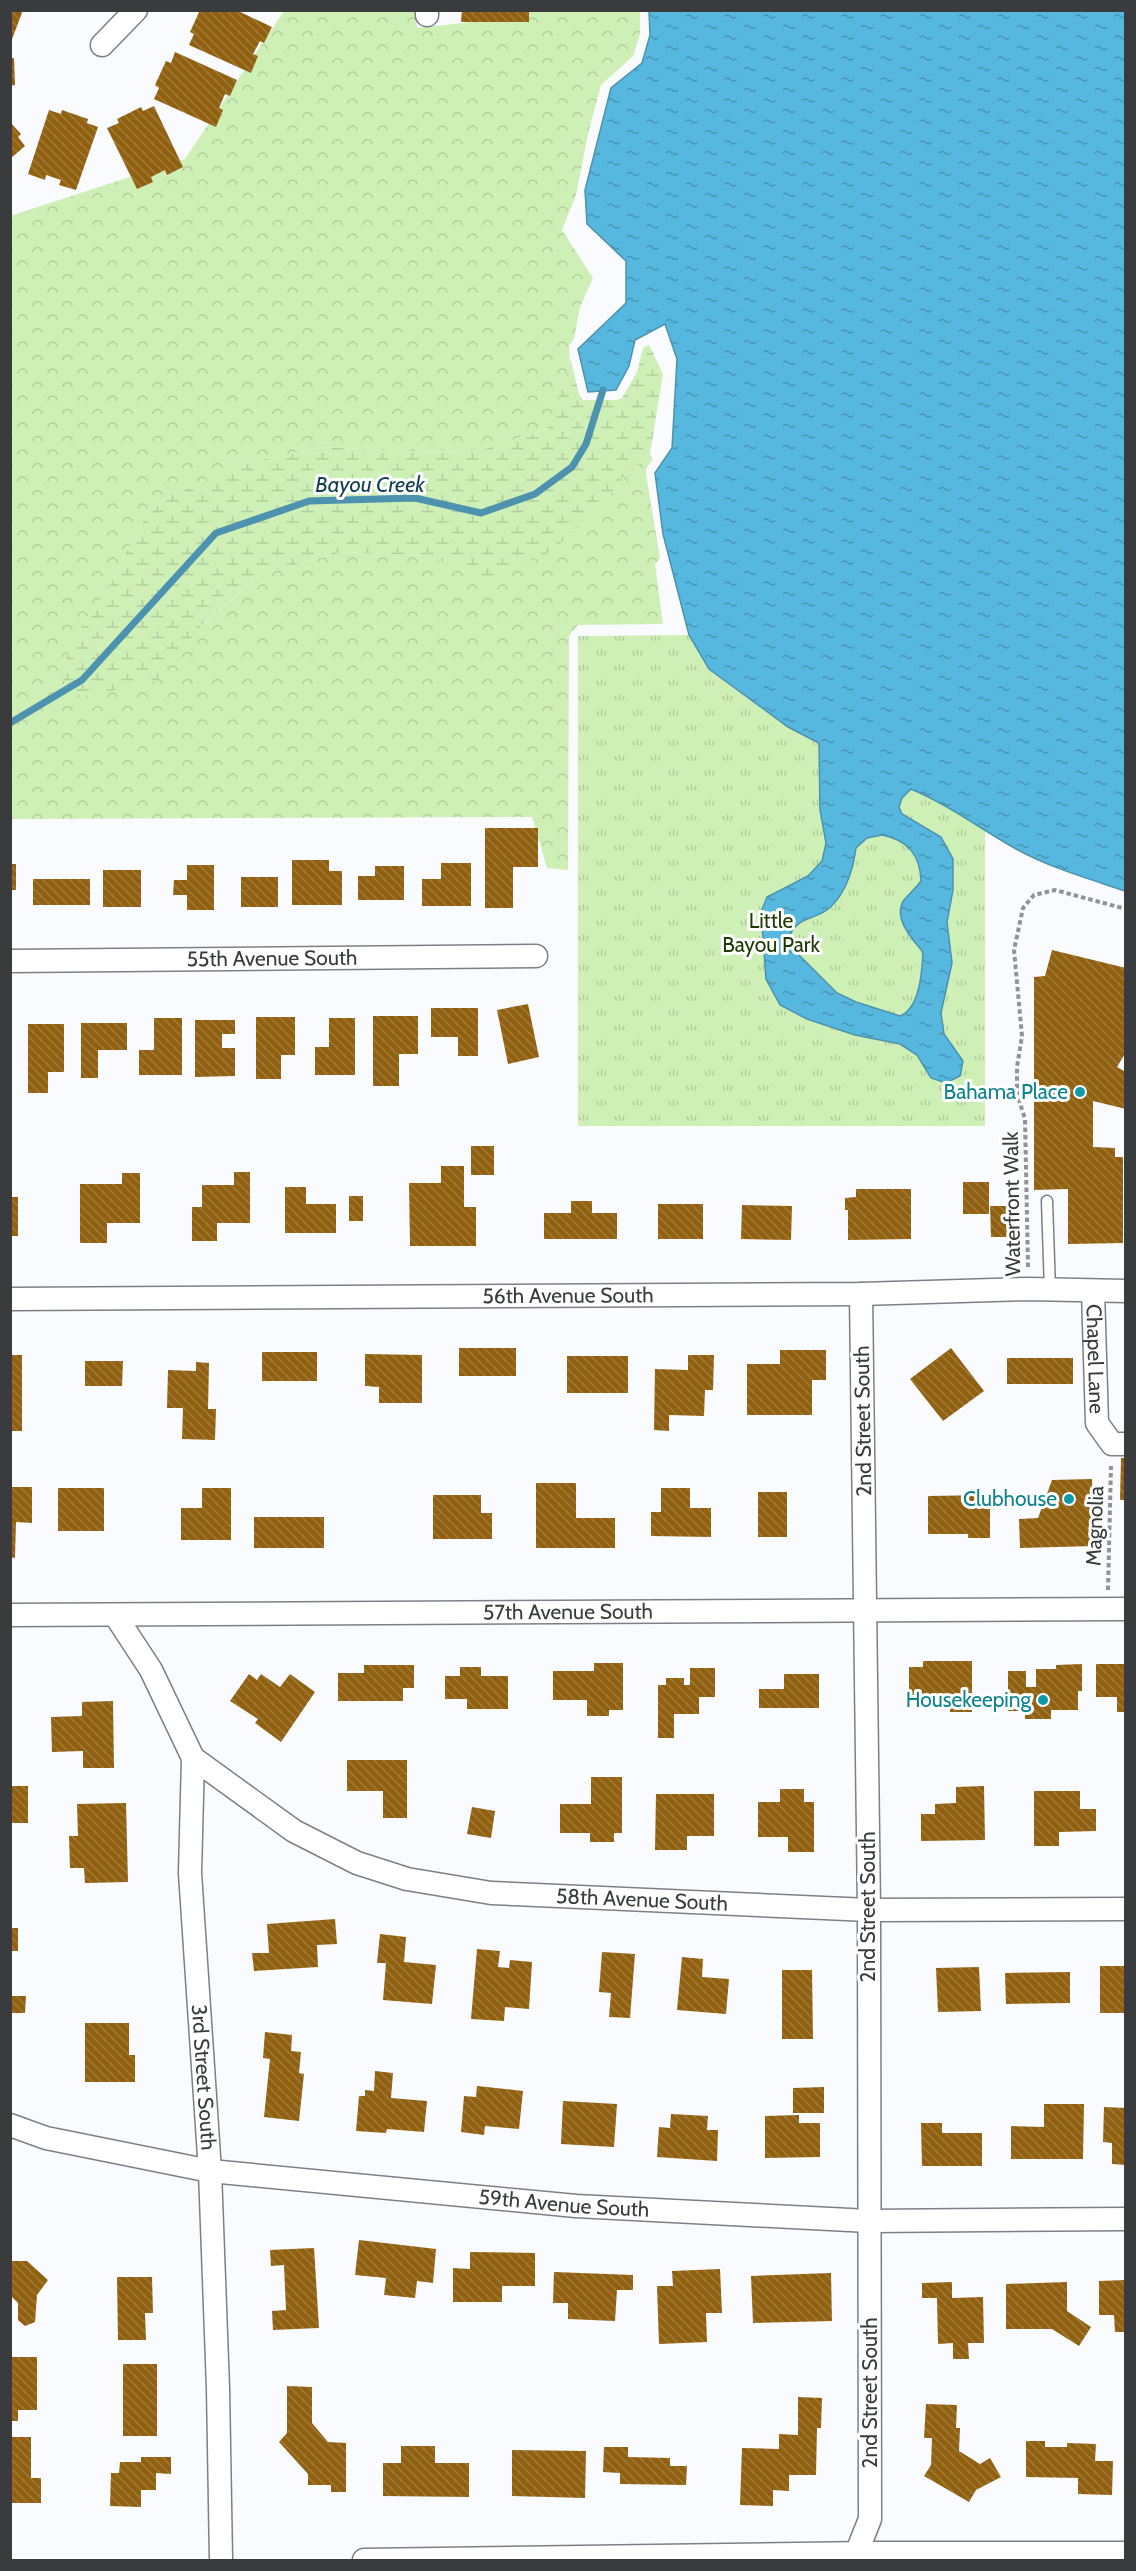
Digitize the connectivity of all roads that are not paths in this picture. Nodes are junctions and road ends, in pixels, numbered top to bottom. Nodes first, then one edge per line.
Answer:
1 (136, 10) edge
2 (102, 45) dead end
3 (536, 956) dead end
4 (10, 961) edge
5 (1047, 1201) dead end
6 (1039, 1289) junction
7 (1093, 1291) junction
8 (1125, 1291) edge
9 (861, 1294) junction
10 (10, 1299) edge
11 (1119, 1444) edge
12 (865, 1609) junction
13 (1116, 1609) edge
14 (10, 1615) edge
15 (115, 1615) junction
16 (193, 1758) junction
17 (1125, 1909) edge
18 (868, 1911) junction
19 (10, 2125) edge
20 (210, 2171) junction
21 (1125, 2219) edge
22 (869, 2221) junction
23 (870, 2519) junction
24 (1125, 2553) edge
25 (857, 2557) edge
26 (884, 2557) edge
27 (221, 2560) edge
28 (364, 2560) edge

1 - 2 street
3 - 4 street, 55th Avenue South
5 - 6 lane
6 - 7 street, 56th Avenue South
6 - 9 street, 56th Avenue South
7 - 8 street, 56th Avenue South
7 - 11 street, Chapel Lane
9 - 10 street, 56th Avenue South
9 - 12 street, 2nd Street South
12 - 13 street, 57th Avenue South
12 - 15 street, 57th Avenue South
12 - 18 street, 2nd Street South
14 - 15 street, 57th Avenue South
15 - 16 street, 3rd Street South
16 - 18 street, 58th Avenue South
16 - 20 street, 3rd Street South
17 - 18 street, 58th Avenue South
18 - 22 street, 2nd Street South
19 - 20 street, 59th Avenue South
20 - 22 street, 59th Avenue South
20 - 27 street, 3rd Street South
21 - 22 street, 59th Avenue South
22 - 23 street, 2nd Street South
23 - 25 street, 2nd Street South
23 - 26 street, 2nd Street South
24 - 26 street
25 - 26 street
25 - 28 street

